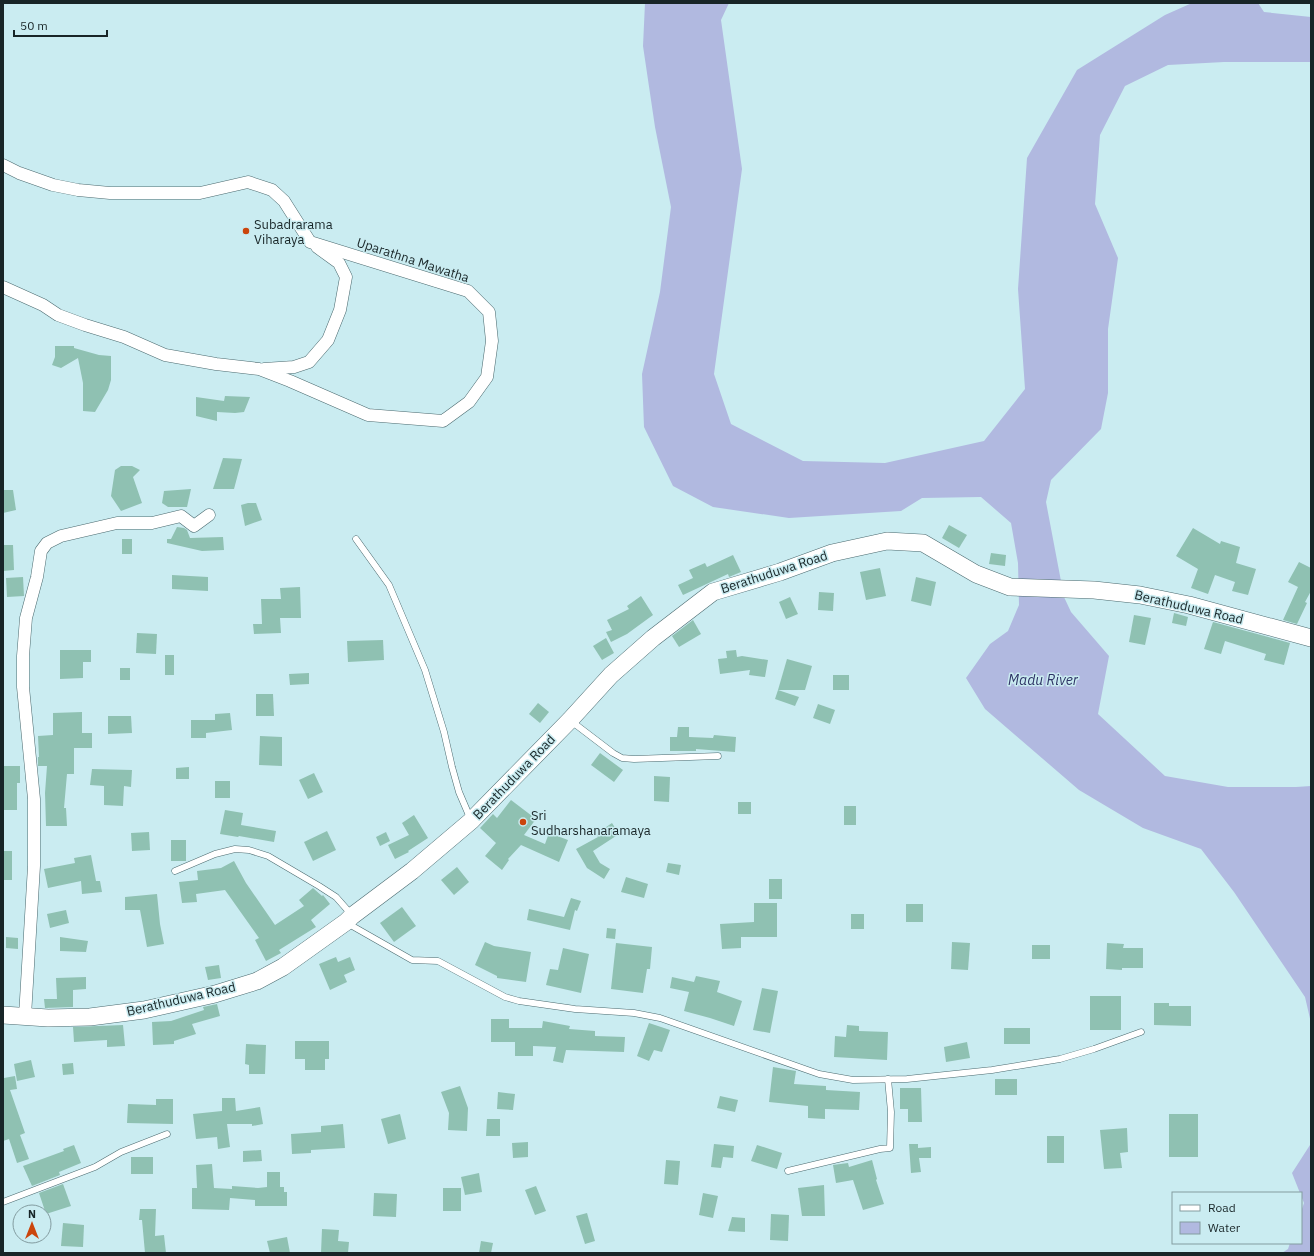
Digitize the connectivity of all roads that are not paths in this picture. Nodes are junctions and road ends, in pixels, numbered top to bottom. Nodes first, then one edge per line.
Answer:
1 (3, 165) edge
2 (310, 242) junction
3 (3, 286) edge
4 (259, 369) junction
5 (209, 515) dead end
6 (356, 539) dead end
7 (1311, 638) edge
8 (570, 720) junction
9 (718, 756) dead end
10 (471, 821) junction
11 (175, 871) dead end
12 (349, 919) junction
13 (3, 1015) edge
14 (25, 1016) junction
15 (1141, 1032) dead end
16 (888, 1079) junction
17 (167, 1134) dead end
18 (788, 1171) dead end
19 (3, 1202) edge

1 - 2 street
2 - 4 street
2 - 4 street, Uparathna Mawatha
3 - 4 street, Uparathna Mawatha
5 - 14 street
6 - 10 lane
7 - 8 street, Berathuduwa Road
8 - 9 lane
8 - 10 street, Berathuduwa Road
10 - 12 street, Berathuduwa Road
11 - 12 lane
12 - 14 street, Berathuduwa Road
12 - 16 lane
13 - 14 street, Berathuduwa Road
15 - 16 lane
16 - 18 lane
17 - 19 lane

